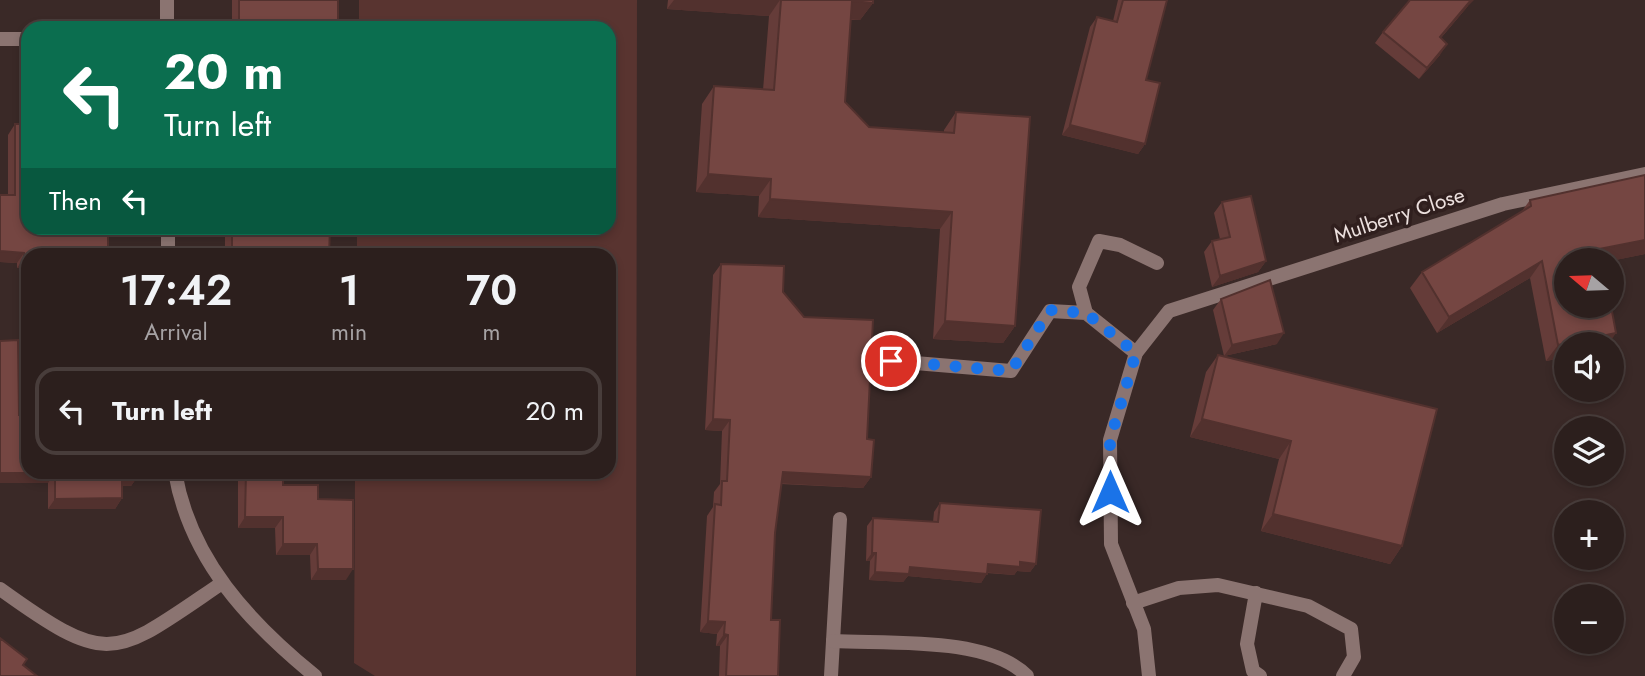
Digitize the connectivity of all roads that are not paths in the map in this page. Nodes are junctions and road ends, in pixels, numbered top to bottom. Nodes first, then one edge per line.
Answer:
1 (167, 0) edge
2 (167, 21) edge
3 (21, 38) edge
4 (0, 39) edge
5 (1645, 174) edge
6 (1157, 262) dead end
7 (1086, 313) junction
8 (1136, 353) junction
9 (891, 361) dead end
10 (177, 479) edge
11 (840, 519) dead end
12 (222, 583) junction
13 (0, 589) edge
14 (1255, 593) junction
15 (1133, 603) junction
16 (833, 641) junction
17 (315, 676) edge
18 (831, 676) edge
19 (1027, 676) edge
20 (1149, 676) edge
21 (1260, 676) edge
22 (1343, 676) edge

1 - 2 street
3 - 4 street
5 - 8 street, Mulberry Close
6 - 7 street
7 - 8 street
7 - 9 street
8 - 15 street
10 - 12 street
11 - 16 street
12 - 13 street
12 - 17 street
14 - 15 street
14 - 21 street
14 - 22 street
15 - 20 street
16 - 18 street
16 - 19 street

